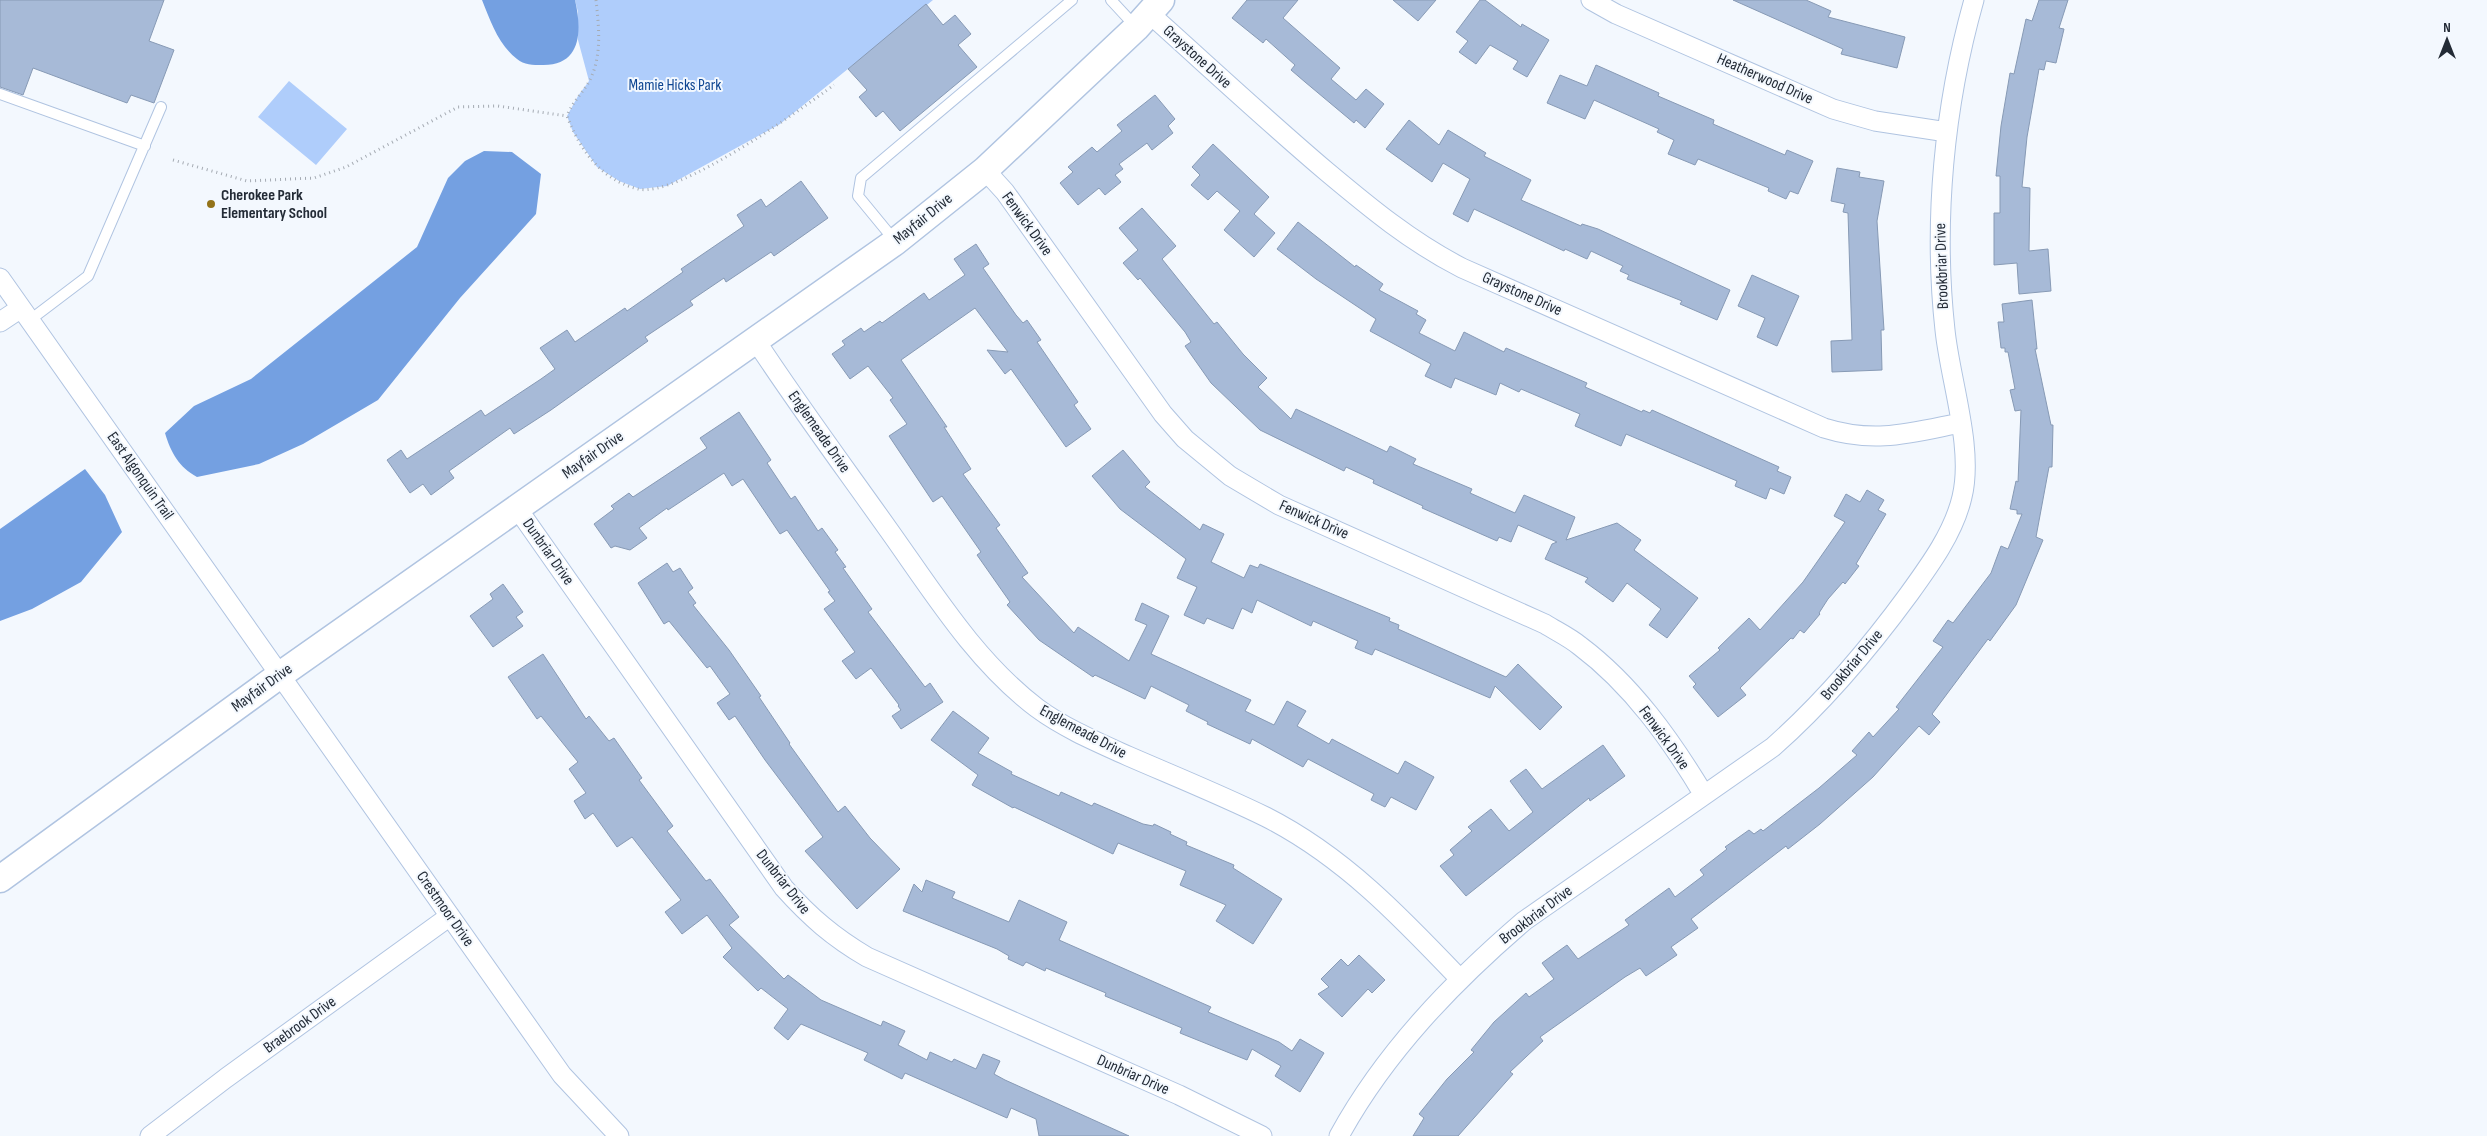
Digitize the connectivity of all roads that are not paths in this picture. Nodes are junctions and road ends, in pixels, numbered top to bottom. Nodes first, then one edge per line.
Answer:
1 (1072, 0) edge
2 (1111, 0) edge
3 (1591, 0) edge
4 (1974, 0) edge
5 (1149, 14) edge
6 (0, 94) edge
7 (161, 106) dead end
8 (1947, 132) junction
9 (145, 146) junction
10 (985, 170) junction
11 (895, 242) junction
12 (0, 278) edge
13 (25, 314) junction
14 (0, 322) edge
15 (756, 341) junction
16 (1960, 423) junction
17 (517, 508) junction
18 (280, 675) junction
19 (1704, 796) junction
20 (0, 879) edge
21 (450, 916) junction
22 (1460, 979) junction
23 (150, 1136) edge
24 (619, 1136) edge
25 (1262, 1136) edge
26 (1339, 1136) edge

1 - 11 lane
2 - 5 lane
3 - 8 street, Heatherwood Drive
4 - 8 street, Brookbriar Drive
5 - 10 street, Mayfair Drive
5 - 16 street, Graystone Drive
6 - 9 lane
7 - 9 lane
8 - 16 street, Brookbriar Drive
9 - 13 lane
10 - 11 street, Mayfair Drive
10 - 19 street, Fenwick Drive
11 - 15 street, Mayfair Drive
12 - 13 street, East Algonquin Trail
13 - 14 street
13 - 18 street, East Algonquin Trail
15 - 17 street, Mayfair Drive
15 - 22 street, Englemeade Drive
16 - 19 street, Brookbriar Drive
17 - 18 street, Mayfair Drive
17 - 25 street, Dunbriar Drive
18 - 20 street, Mayfair Drive
18 - 21 street, Crestmoor Drive
19 - 22 street, Brookbriar Drive
21 - 23 street, Braebrook Drive
21 - 24 street, Crestmoor Drive
22 - 26 street, Brookbriar Drive

